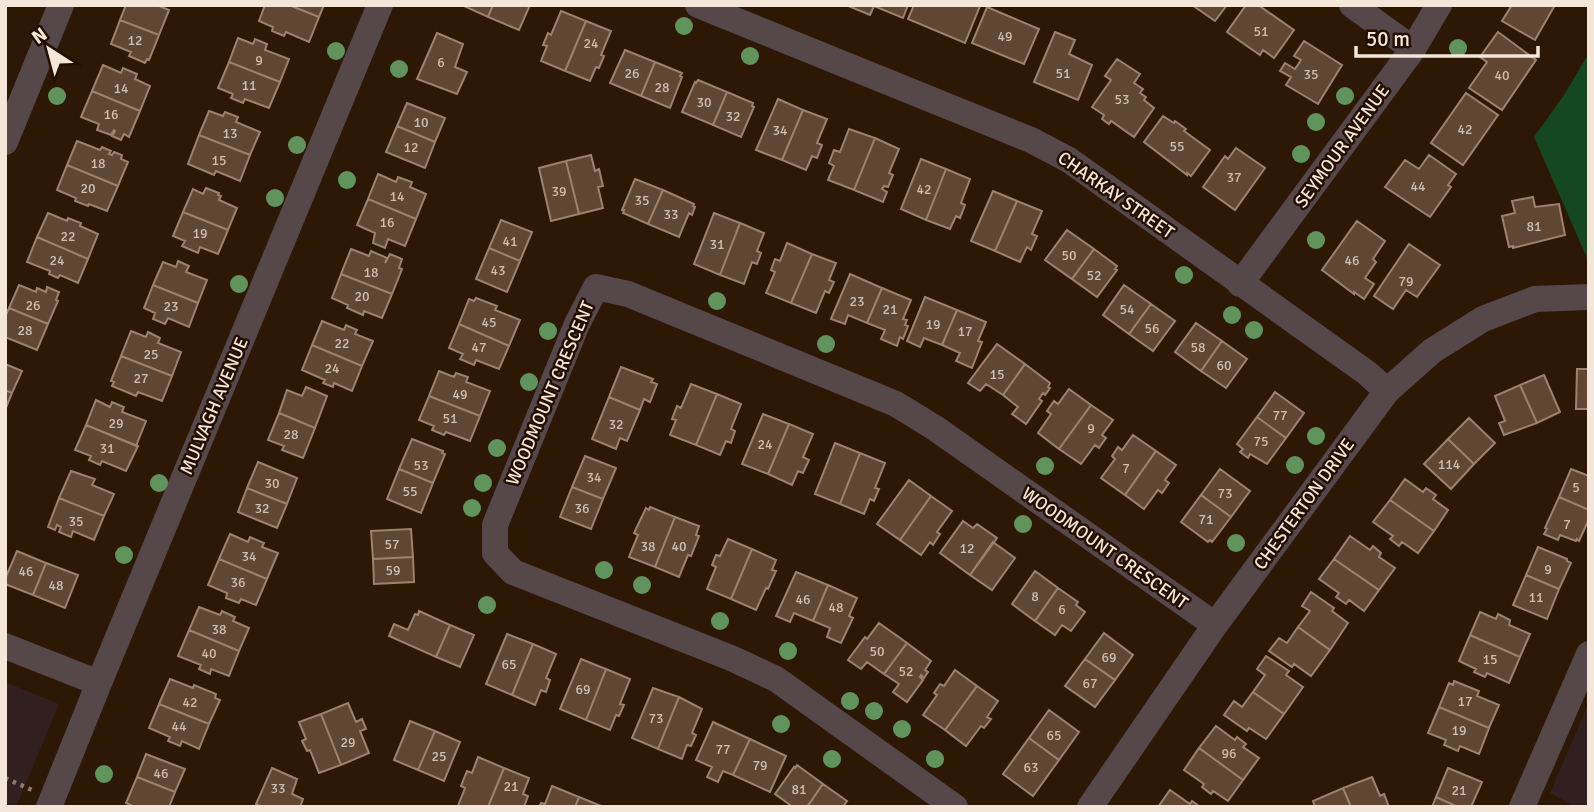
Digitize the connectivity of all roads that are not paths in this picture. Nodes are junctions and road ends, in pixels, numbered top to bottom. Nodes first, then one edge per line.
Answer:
1 (61, 5) edge
2 (380, 5) edge
3 (698, 5) edge
4 (1352, 5) edge
5 (1439, 5) edge
6 (1413, 49) junction
7 (5, 142) edge
8 (1240, 284) junction
9 (1589, 297) edge
10 (1387, 391) junction
11 (1215, 625) junction
12 (5, 646) edge
13 (1589, 654) edge
14 (99, 683) junction
15 (49, 807) edge
16 (955, 807) edge
17 (1090, 807) edge
18 (1521, 807) edge

1 - 7 street
2 - 14 street, MULVAGH AVENUE
3 - 8 street, CHARKAY STREET
4 - 6 street
5 - 6 street, SEYMOUR AVENUE
6 - 8 street, SEYMOUR AVENUE
8 - 10 street, CHARKAY STREET
9 - 10 street, CHESTERTON DRIVE
10 - 11 street, CHESTERTON DRIVE
11 - 16 street, WOODMOUNT CRESCENT
11 - 17 street, CHESTERTON DRIVE
12 - 14 street
13 - 18 street
14 - 15 street, MULVAGH AVENUE

